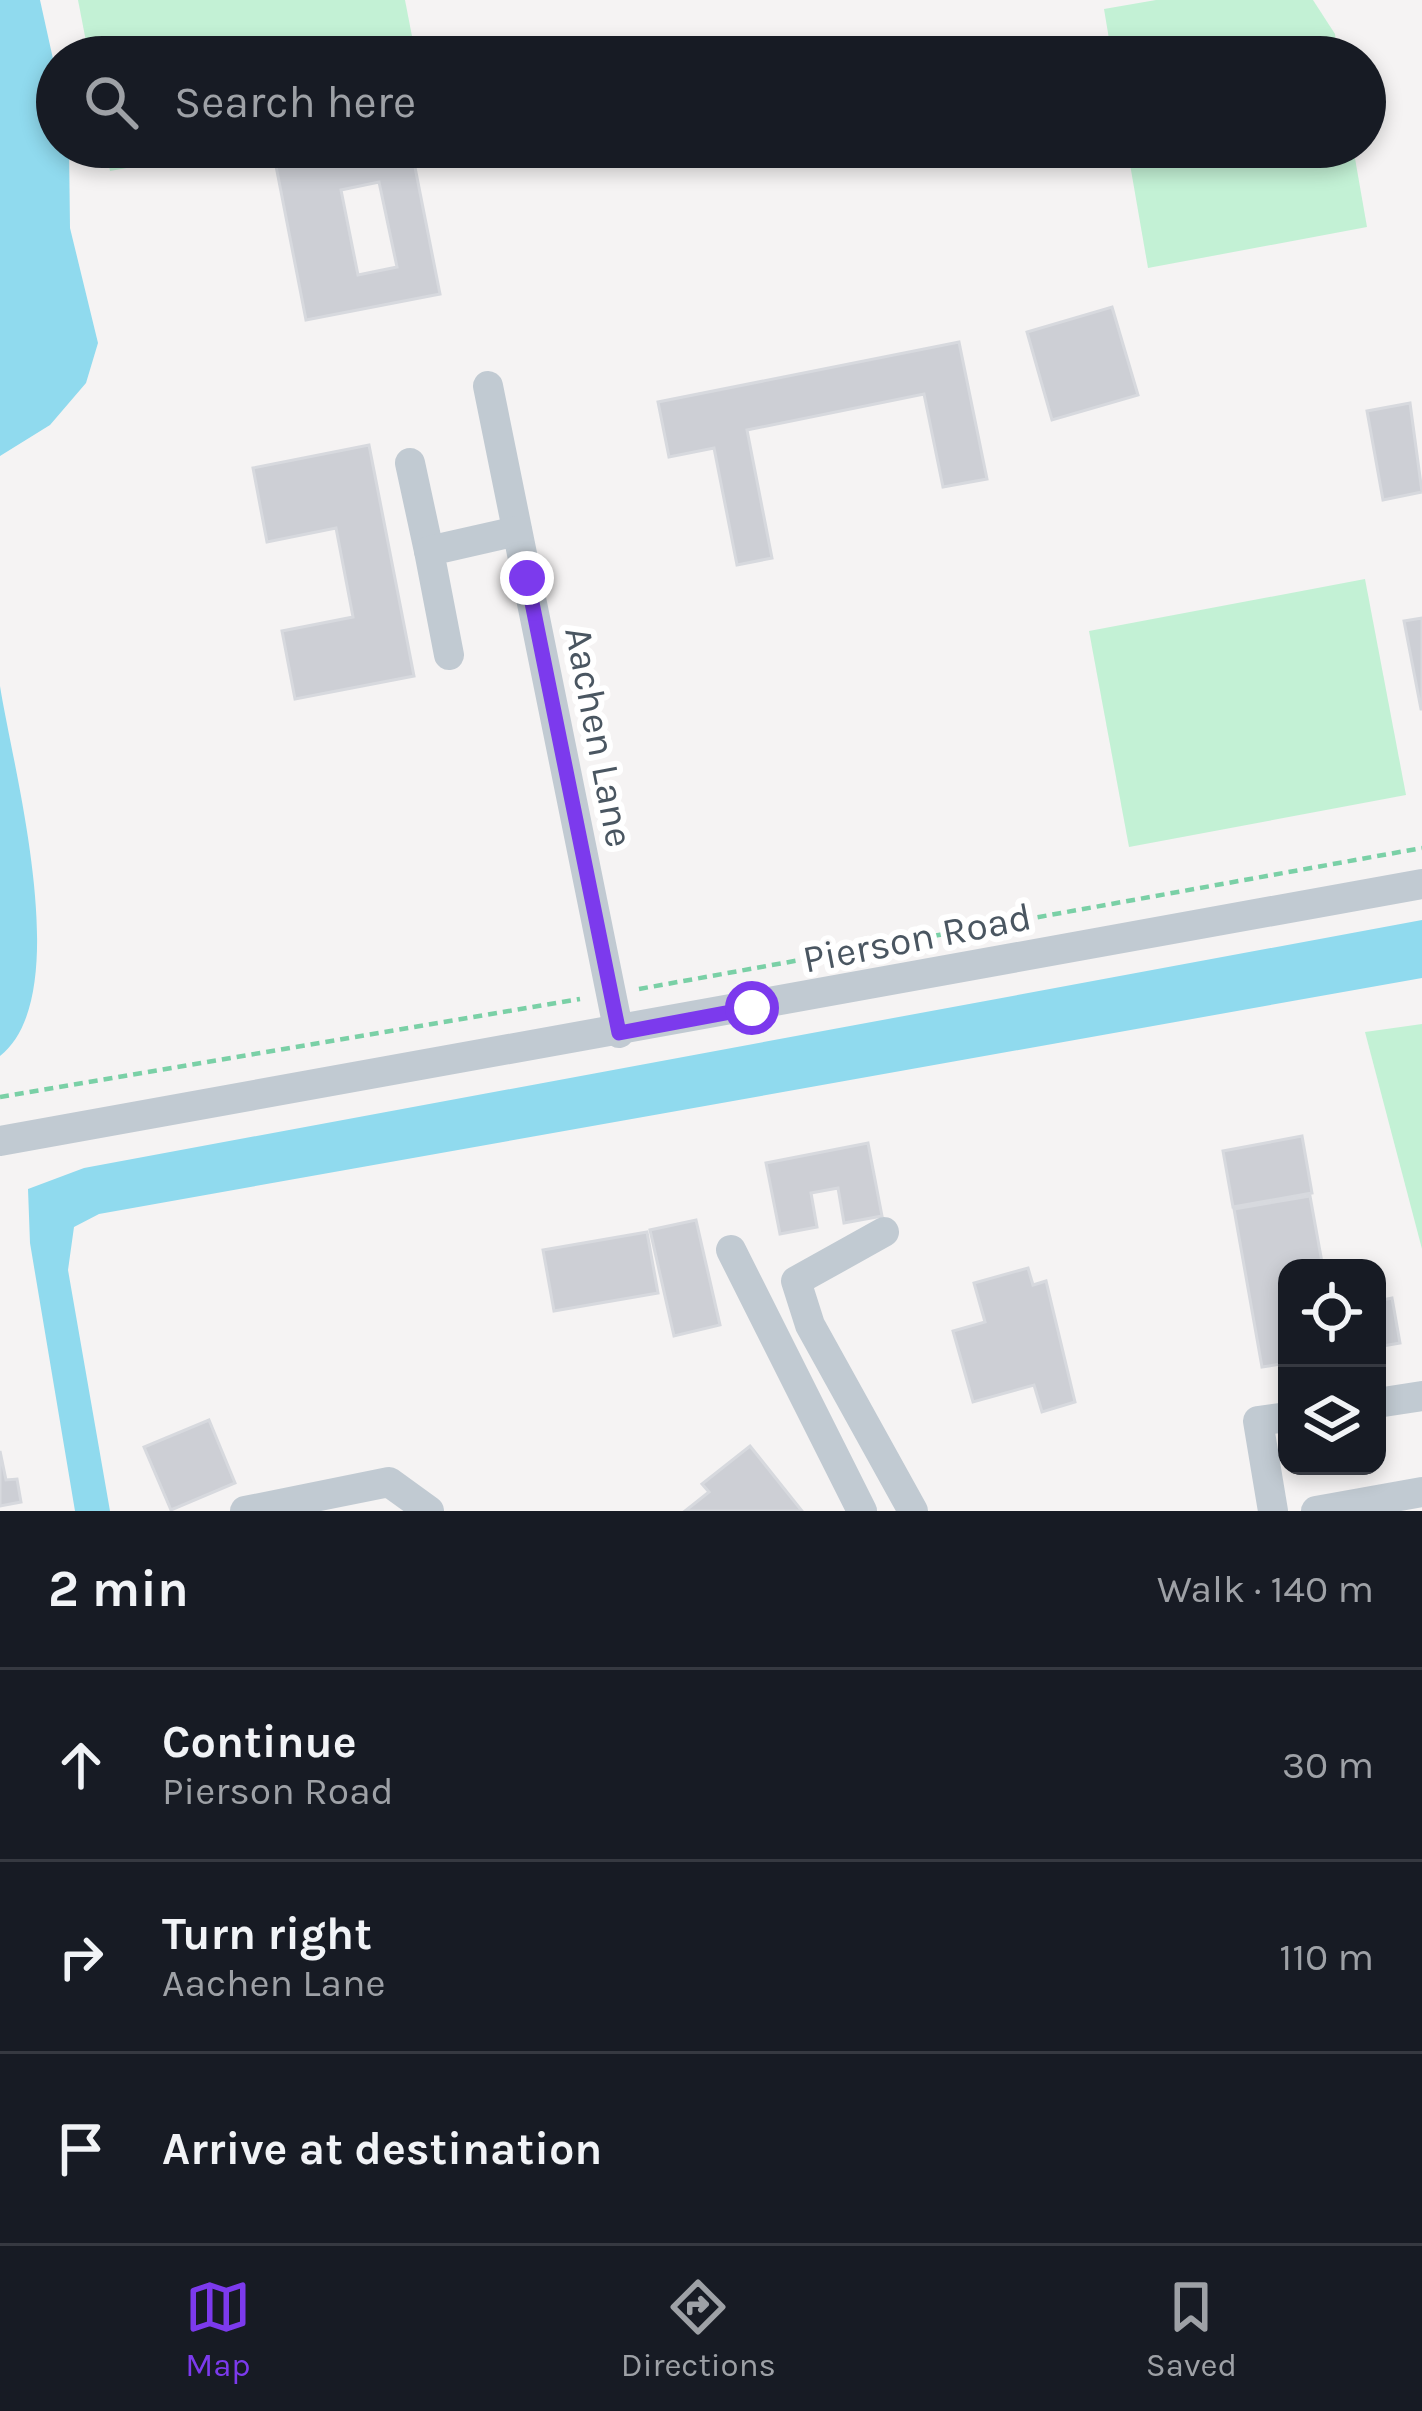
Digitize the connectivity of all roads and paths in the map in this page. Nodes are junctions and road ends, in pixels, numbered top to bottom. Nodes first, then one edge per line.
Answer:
1 (488, 386) dead end
2 (410, 463) dead end
3 (518, 531) junction
4 (429, 550) junction
5 (449, 655) dead end
6 (1422, 848) edge
7 (1422, 884) edge
8 (610, 994) junction
9 (619, 1033) junction
10 (0, 1096) edge
11 (0, 1141) edge
12 (884, 1232) dead end
13 (730, 1250) dead end
14 (1422, 1396) edge
15 (1386, 1402) edge
16 (1278, 1418) edge
17 (387, 1496) edge
18 (1406, 1500) edge
19 (245, 1511) edge
20 (429, 1511) edge
21 (862, 1511) edge
22 (913, 1511) edge
23 (1274, 1511) edge
24 (1316, 1511) edge

1 - 3 street, Aachen Lane
2 - 4 street
3 - 4 street
3 - 8 street, Aachen Lane
4 - 5 street
6 - 8 path
7 - 9 street, Pierson Road
8 - 9 street, Aachen Lane
8 - 10 path
9 - 11 street, Pierson Road
12 - 22 street
13 - 21 street
14 - 15 street
16 - 23 street
17 - 19 street
17 - 20 street
18 - 24 street

